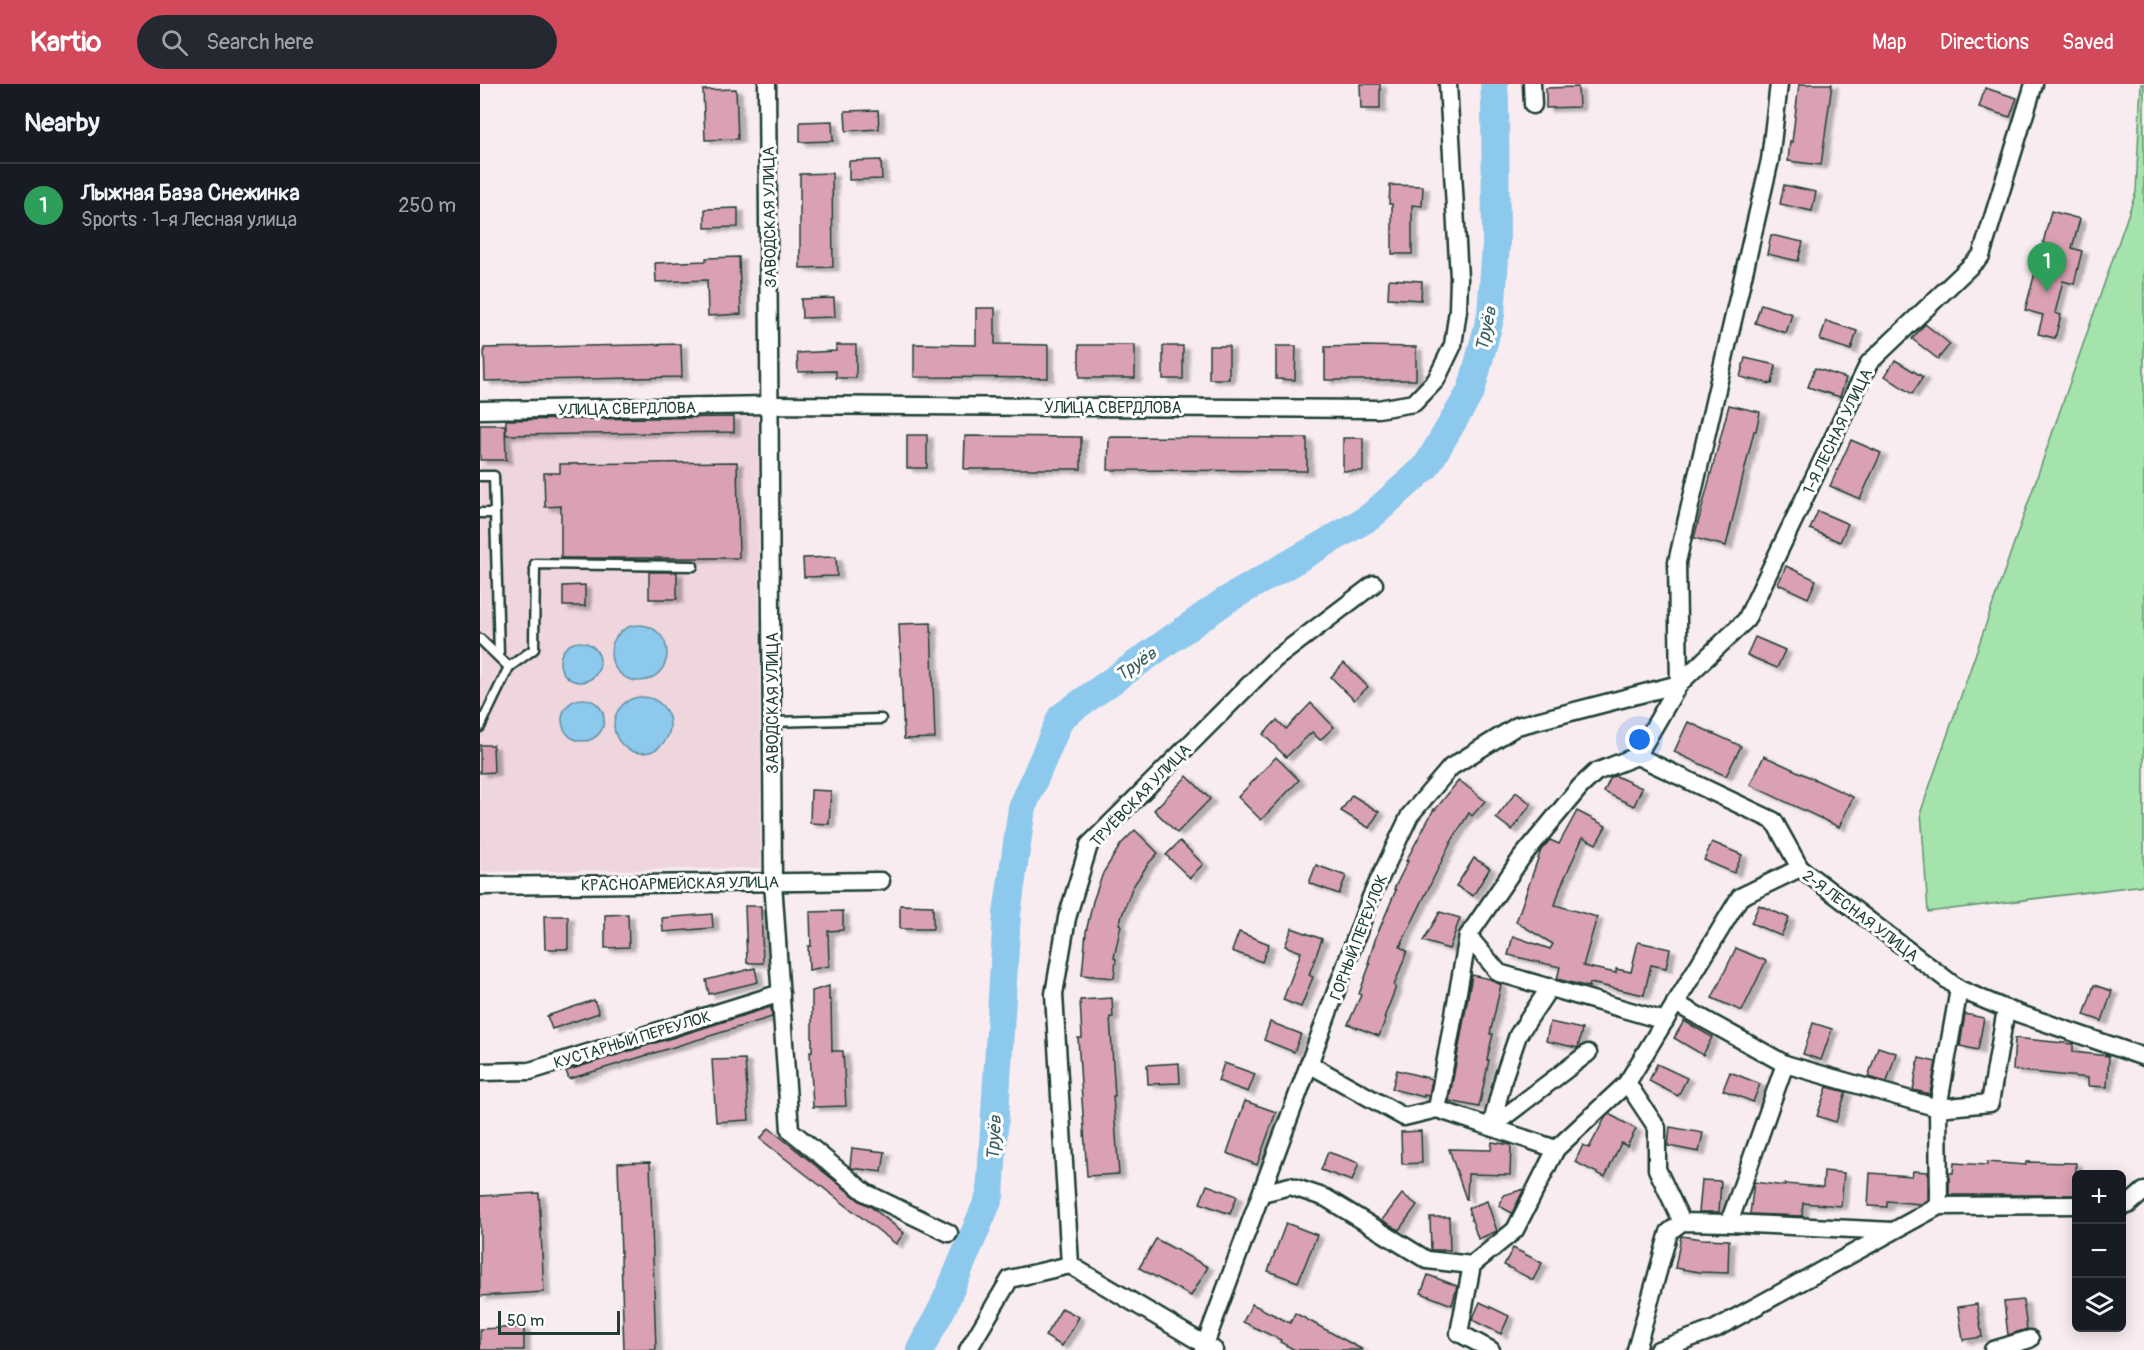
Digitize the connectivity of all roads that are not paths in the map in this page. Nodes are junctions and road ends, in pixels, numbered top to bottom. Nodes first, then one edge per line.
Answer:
1 (767, 84) edge
2 (1448, 84) edge
3 (1532, 84) edge
4 (1779, 84) edge
5 (2034, 84) edge
6 (1533, 105) dead end
7 (771, 405) junction
8 (480, 410) edge
9 (480, 476) edge
10 (480, 513) edge
11 (495, 513) junction
12 (693, 566) dead end
13 (1374, 584) dead end
14 (480, 639) edge
15 (499, 655) junction
16 (509, 667) junction
17 (1679, 684) junction
18 (880, 719) dead end
19 (772, 722) junction
20 (480, 727) edge
21 (1637, 756) junction
22 (1800, 867) junction
23 (881, 881) dead end
24 (773, 882) junction
25 (480, 885) edge
26 (1468, 936) junction
27 (1550, 987) junction
28 (1959, 989) junction
29 (781, 993) junction
30 (1675, 1003) junction
31 (2006, 1009) junction
32 (1665, 1021) junction
33 (1588, 1053) dead end
34 (2144, 1057) edge
35 (1309, 1064) junction
36 (1785, 1064) junction
37 (480, 1071) edge
38 (1627, 1083) junction
39 (1938, 1108) junction
40 (1437, 1109) junction
41 (1491, 1127) junction
42 (1556, 1149) junction
43 (2144, 1191) edge
44 (1262, 1193) junction
45 (2072, 1205) edge
46 (2126, 1205) edge
47 (1939, 1206) junction
48 (1682, 1222) junction
49 (1729, 1223) junction
50 (1894, 1231) junction
51 (949, 1233) dead end
52 (1070, 1265) junction
53 (1472, 1265) junction
54 (2030, 1339) dead end
55 (1208, 1349) edge
56 (968, 1350) edge
57 (1491, 1350) edge
58 (1636, 1350) edge
59 (1658, 1350) edge
60 (1993, 1350) edge

1 - 7 street, ЗАВОДСКАЯ УЛИЦА
2 - 7 street, УЛИЦА СВЕРДЛОВА
3 - 6 street
4 - 17 street
5 - 17 street, 1-Я ЛЕСНАЯ УЛИЦА
7 - 8 street, УЛИЦА СВЕРДЛОВА
7 - 19 street, ЗАВОДСКАЯ УЛИЦА
9 - 11 lane
10 - 11 lane
11 - 15 lane
12 - 16 lane
13 - 52 street, ТРУЁВСКАЯ УЛИЦА
14 - 15 lane
15 - 16 lane
16 - 20 lane
17 - 21 street, 1-Я ЛЕСНАЯ УЛИЦА
17 - 35 street, ГОРНЫЙ ПЕРЕУЛОК
18 - 19 lane
19 - 24 street, ЗАВОДСКАЯ УЛИЦА
21 - 22 street
21 - 26 street
22 - 28 street, 2-Я ЛЕСНАЯ УЛИЦА
22 - 30 street, 2-Я ЛЕСНАЯ УЛИЦА
23 - 24 street, КРАСНОАРМЕЙСКАЯ УЛИЦА
24 - 25 street, КРАСНОАРМЕЙСКАЯ УЛИЦА
24 - 29 street, ЗАВОДСКАЯ УЛИЦА
26 - 27 street
26 - 40 street
27 - 32 street
27 - 41 street
28 - 31 street, 2-Я ЛЕСНАЯ УЛИЦА
28 - 39 street
29 - 37 street, КУСТАРНЫЙ ПЕРЕУЛОК
29 - 51 street, ЗАВОДСКАЯ УЛИЦА
30 - 32 street, 2-Я ЛЕСНАЯ УЛИЦА
30 - 36 street
31 - 34 street, 2-Я ЛЕСНАЯ УЛИЦА
31 - 39 street
32 - 38 street, 2-Я ЛЕСНАЯ УЛИЦА
33 - 41 street
35 - 40 street
35 - 44 street, ГОРНЫЙ ПЕРЕУЛОК
36 - 39 street
36 - 49 street
38 - 42 street, 2-Я ЛЕСНАЯ УЛИЦА
38 - 48 street
39 - 47 street
40 - 41 street
41 - 42 street
42 - 53 street, 2-Я ЛЕСНАЯ УЛИЦА
43 - 46 street
44 - 53 street
44 - 55 street, ГОРНЫЙ ПЕРЕУЛОК
45 - 47 street
47 - 50 street
48 - 49 street
48 - 58 street
49 - 50 street
50 - 59 street
52 - 55 street
52 - 56 street
53 - 57 street
54 - 60 street

